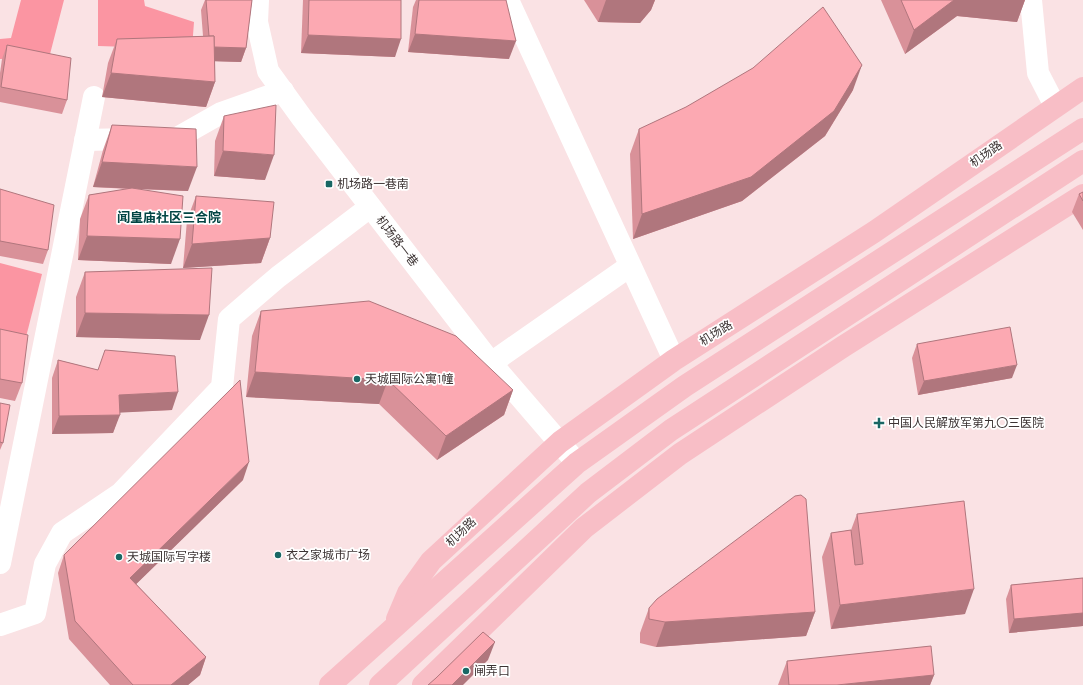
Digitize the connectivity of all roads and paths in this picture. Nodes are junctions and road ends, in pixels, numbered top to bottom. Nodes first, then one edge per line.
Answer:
1 (258, 0) edge
2 (508, 0) edge
3 (1031, 0) edge
4 (1083, 88) edge
5 (282, 91) junction
6 (94, 97) dead end
7 (1055, 106) junction
8 (1083, 129) edge
9 (85, 140) junction
10 (1083, 161) edge
11 (1083, 195) edge
12 (370, 207) junction
13 (630, 266) junction
14 (674, 360) junction
15 (491, 363) junction
16 (560, 442) junction
17 (577, 463) junction
18 (0, 563) edge
19 (0, 625) edge
20 (394, 626) junction
21 (330, 685) edge
22 (380, 685) edge
23 (423, 685) edge

1 - 5 street, 机场路一巷
2 - 13 street
3 - 7 street
4 - 7 main road, 机场路
5 - 9 street
5 - 12 street, 机场路一巷
6 - 9 street
7 - 14 main road, 机场路
8 - 17 main road, 机场路
9 - 18 street
10 - 22 main road
11 - 23 main road
12 - 15 street, 机场路一巷
12 - 19 street
13 - 14 street
13 - 15 street
14 - 16 main road, 机场路
15 - 16 street, 机场路一巷
16 - 17 street, 机场路一巷
16 - 20 main road, 机场路
17 - 20 main road, 机场路
20 - 21 main road, 机场路

